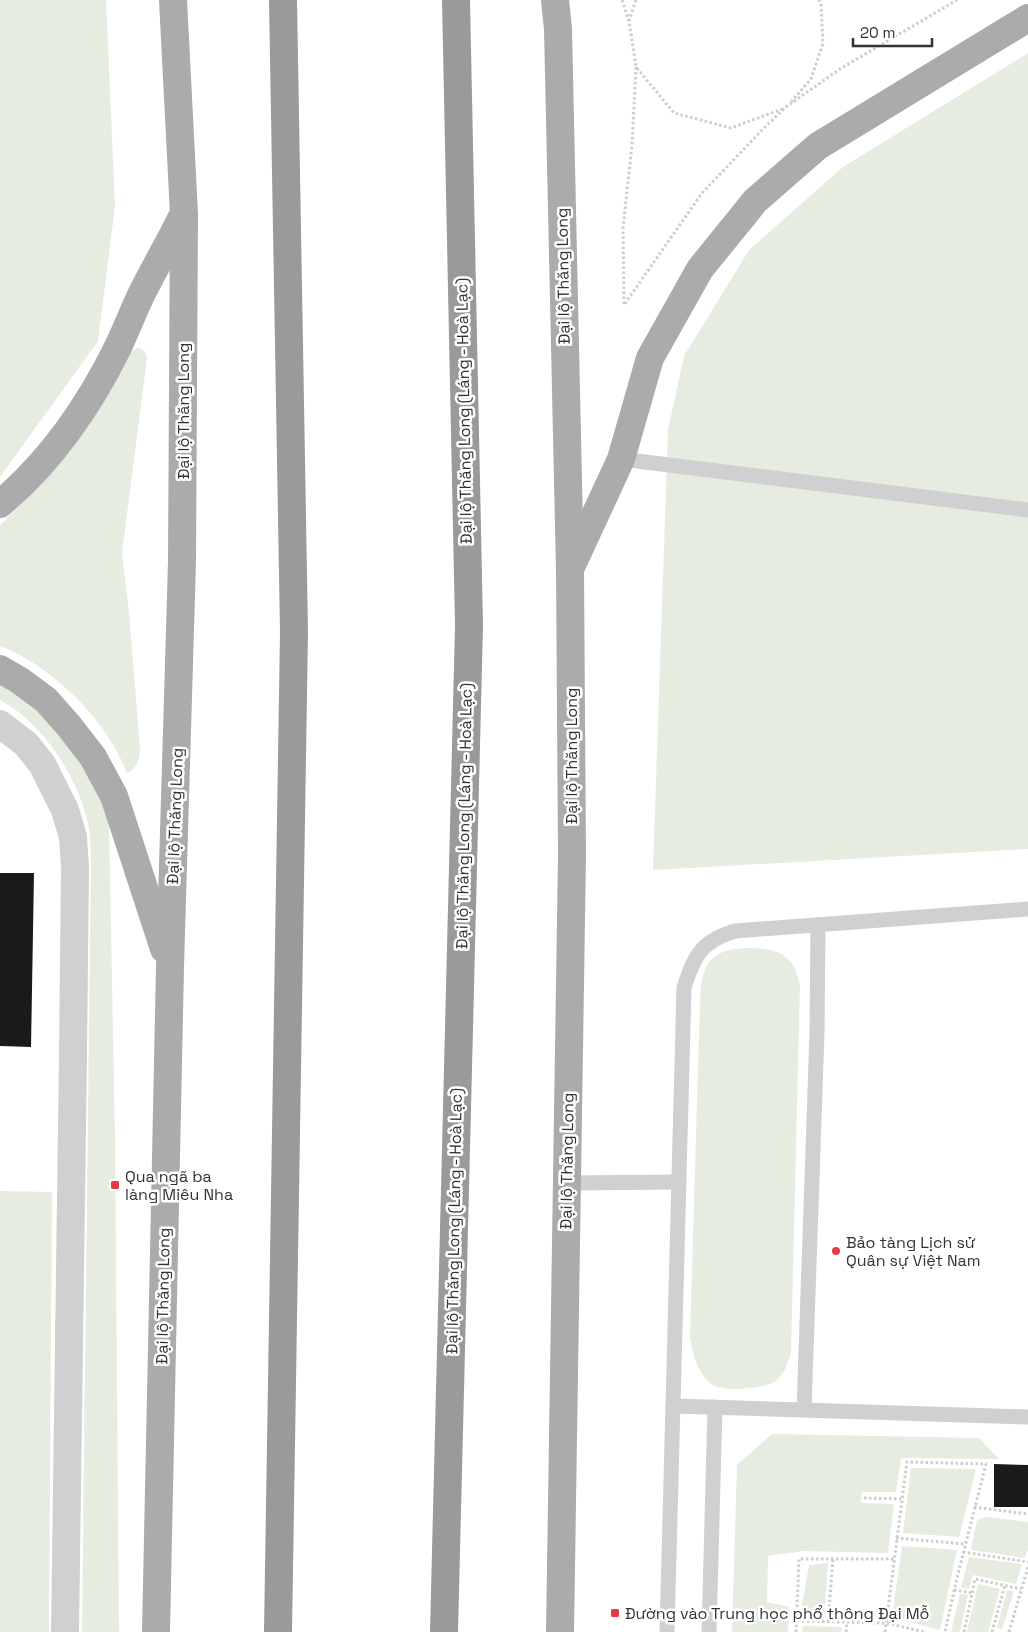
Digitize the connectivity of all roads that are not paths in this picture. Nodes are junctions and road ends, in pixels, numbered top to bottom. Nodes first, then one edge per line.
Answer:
1 (173, 0) edge
2 (283, 0) edge
3 (456, 0) edge
4 (555, 0) edge
5 (1028, 18) edge
6 (184, 214) junction
7 (621, 459) junction
8 (0, 504) edge
9 (1028, 510) edge
10 (570, 571) junction
11 (0, 669) edge
12 (0, 724) edge
13 (1028, 909) edge
14 (818, 924) junction
15 (170, 967) junction
16 (678, 1182) junction
17 (566, 1183) junction
18 (673, 1406) junction
19 (715, 1407) junction
20 (804, 1410) junction
21 (1028, 1416) edge
22 (65, 1632) edge
23 (156, 1632) edge
24 (278, 1632) edge
25 (444, 1632) edge
26 (560, 1632) edge
27 (667, 1632) edge
28 (709, 1632) edge

1 - 6 main road, Đại lộ Thăng Long
2 - 24 highway
3 - 25 highway, Đại lộ Thăng Long (Láng - Hoà Lạc)
4 - 10 main road, Đại lộ Thăng Long
5 - 7 main road
6 - 8 main road
6 - 15 main road, Đại lộ Thăng Long
7 - 9 lane
7 - 10 main road
10 - 17 main road, Đại lộ Thăng Long
11 - 15 main road
12 - 22 street
13 - 14 lane
14 - 16 lane
14 - 20 lane
15 - 23 main road, Đại lộ Thăng Long
16 - 17 lane
16 - 18 lane
17 - 26 main road, Đại lộ Thăng Long
18 - 19 lane
18 - 27 lane
19 - 20 lane
19 - 28 lane
20 - 21 lane

